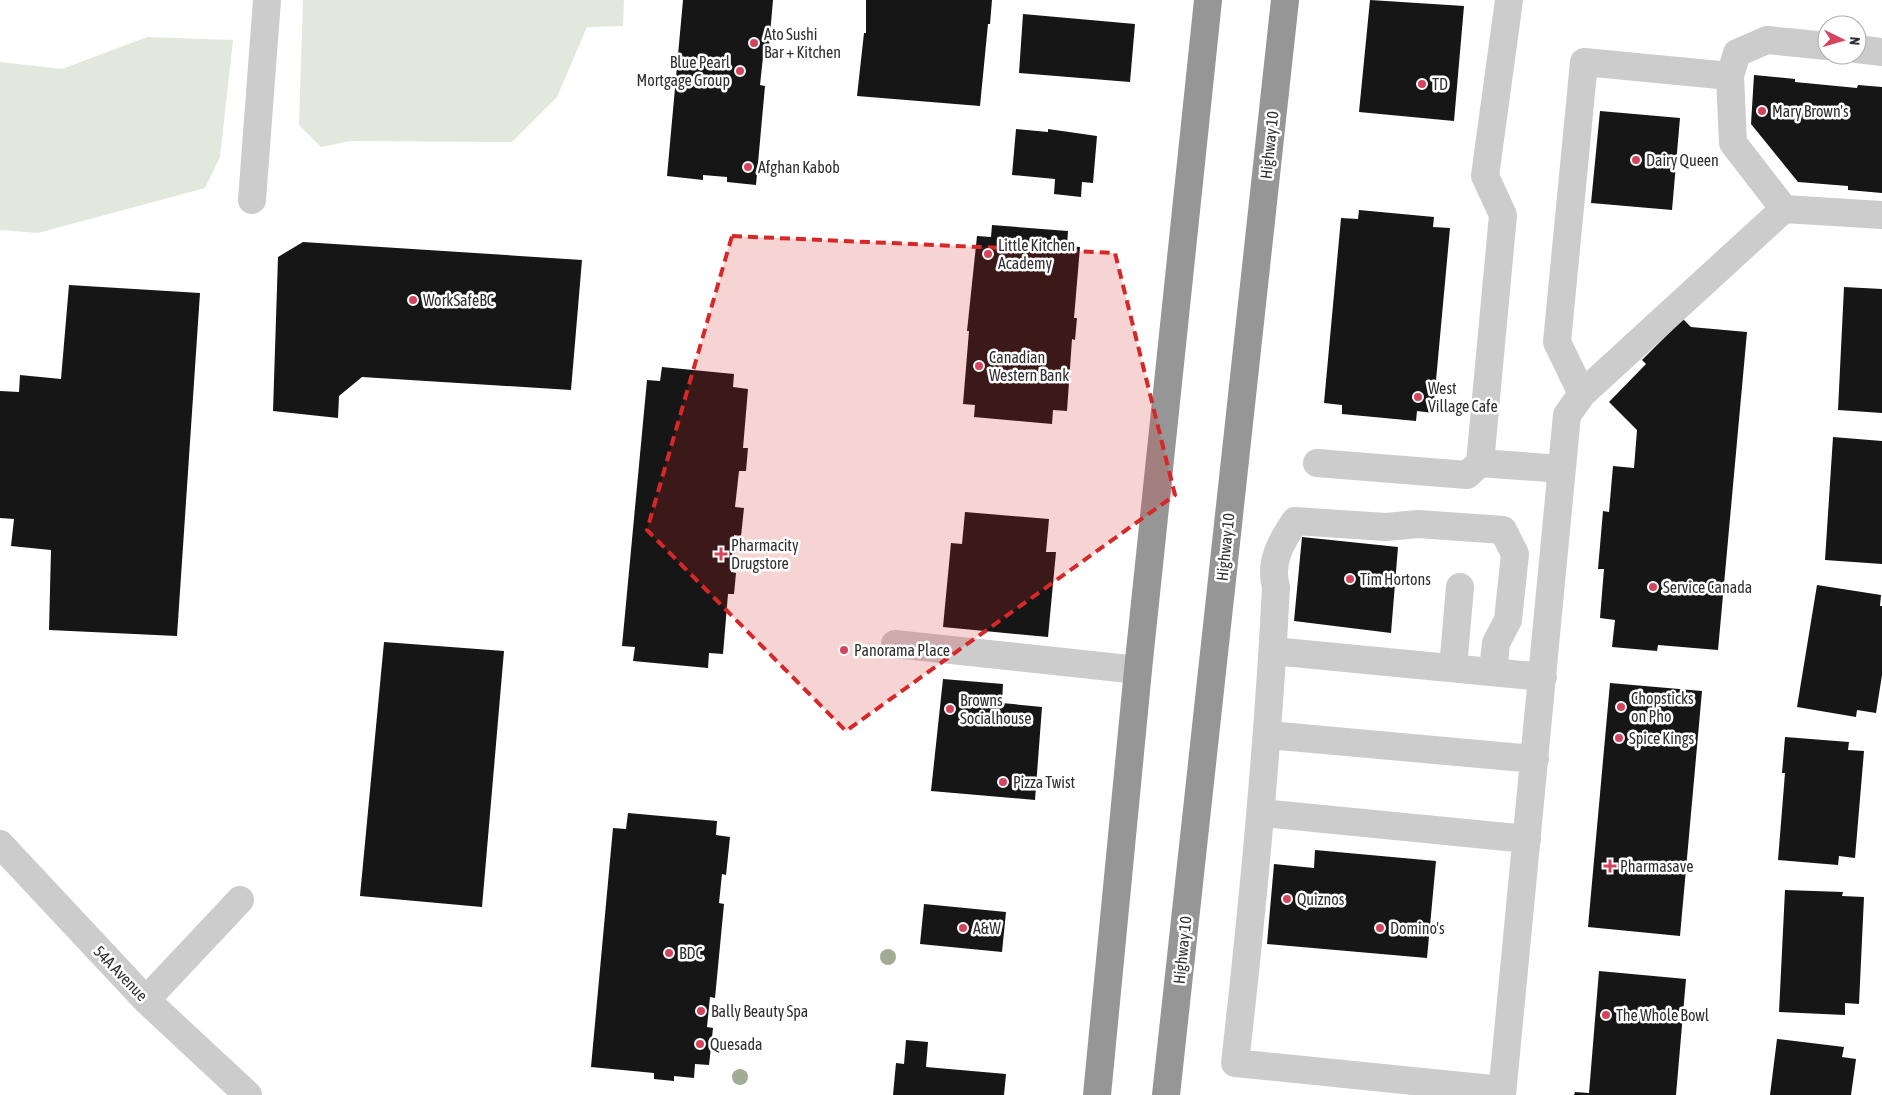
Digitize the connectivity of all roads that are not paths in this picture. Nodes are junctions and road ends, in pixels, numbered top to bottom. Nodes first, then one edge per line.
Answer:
1 (267, 0) edge
2 (1208, 0) edge
3 (1285, 0) edge
4 (1509, 0) edge
5 (1817, 45) edge
6 (1867, 50) edge
7 (1882, 52) edge
8 (1730, 76) junction
9 (252, 200) dead end
10 (1784, 209) junction
11 (1882, 215) edge
12 (1582, 394) junction
13 (1317, 463) dead end
14 (1480, 463) junction
15 (1562, 469) junction
16 (1460, 587) dead end
17 (895, 644) dead end
18 (1273, 651) junction
19 (1453, 668) junction
20 (1138, 670) junction
21 (1493, 672) junction
22 (1543, 677) junction
23 (1268, 735) junction
24 (1535, 759) junction
25 (1262, 813) junction
26 (1527, 839) junction
27 (0, 844) edge
28 (240, 900) dead end
29 (146, 1000) junction
30 (1502, 1093) edge
31 (248, 1095) edge
32 (1097, 1095) edge
33 (1166, 1095) edge

1 - 9 street
2 - 20 highway
3 - 33 highway, Highway 10
4 - 14 street
5 - 8 street
6 - 7 street
8 - 10 street
8 - 12 street
10 - 11 street
10 - 12 street
12 - 15 street
13 - 14 street
14 - 15 street
15 - 22 street
16 - 19 street
17 - 20 street
18 - 19 street
18 - 21 street
18 - 23 street
19 - 21 street
20 - 32 highway
21 - 22 street
22 - 24 street
23 - 24 street
23 - 25 street
24 - 26 street
25 - 26 street
25 - 30 street
26 - 30 street
27 - 29 street, 54A Avenue
28 - 29 street
29 - 31 street, 54A Avenue

